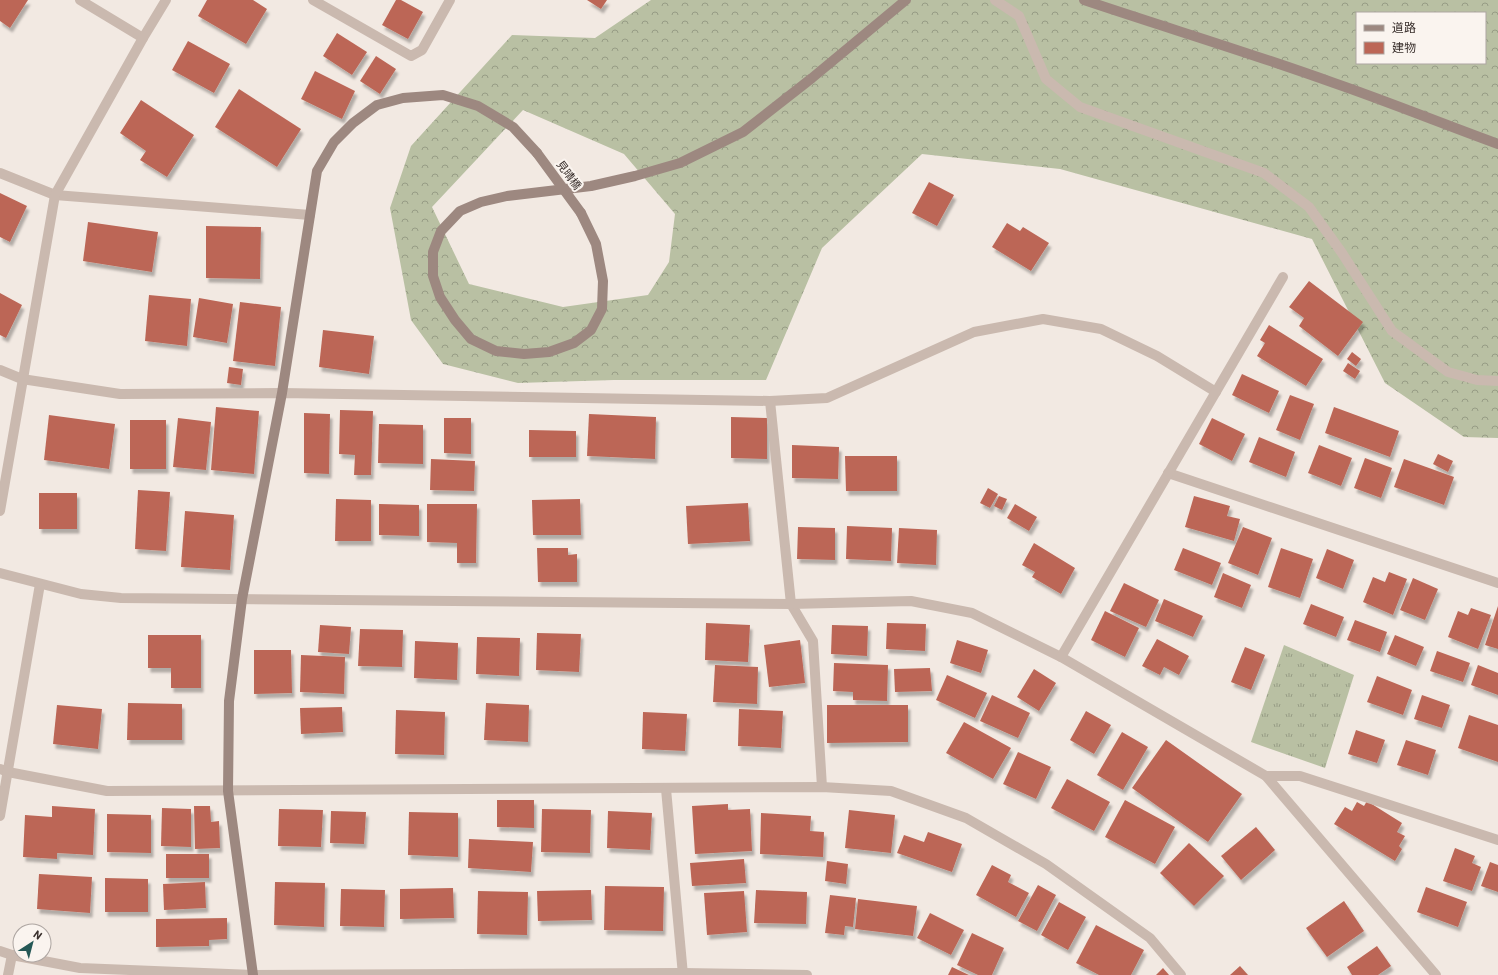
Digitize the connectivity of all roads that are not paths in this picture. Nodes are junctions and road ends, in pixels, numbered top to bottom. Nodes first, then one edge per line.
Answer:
1 (80, 0) edge
2 (166, 0) edge
3 (313, 0) edge
4 (450, 0) edge
5 (906, 0) edge
6 (995, 0) edge
7 (1084, 0) edge
8 (143, 38) junction
9 (1498, 144) edge
10 (0, 173) edge
11 (55, 195) junction
12 (310, 215) junction
13 (1283, 277) dead end
14 (0, 370) edge
15 (22, 379) junction
16 (1498, 381) edge
17 (1216, 392) junction
18 (282, 393) junction
19 (770, 401) junction
20 (1168, 473) junction
21 (0, 511) edge
22 (0, 573) edge
23 (1498, 583) edge
24 (40, 584) junction
25 (242, 599) junction
26 (791, 604) junction
27 (1061, 656) junction
28 (4, 770) edge
29 (1266, 776) junction
30 (822, 787) junction
31 (666, 789) junction
32 (228, 791) junction
33 (0, 816) edge
34 (1498, 840) edge
35 (0, 951) edge
36 (12, 955) joint
37 (52, 963) edge
38 (683, 974) edge
39 (8, 975) edge
40 (253, 975) edge
41 (806, 975) edge
42 (1181, 975) edge
43 (1436, 975) edge

1 - 8 street
2 - 8 street
3 - 4 street
5 - 12 street, 見晴橋, bridge
6 - 16 street
7 - 9 street
8 - 11 street
10 - 11 street
11 - 12 street
11 - 15 street
12 - 18 street, 見晴橋
13 - 17 street
14 - 15 street
15 - 18 street
15 - 21 street
17 - 19 street
17 - 20 street
18 - 19 street
18 - 25 street, 見晴橋
19 - 26 street
20 - 23 street
20 - 27 street
22 - 24 street
24 - 25 street
24 - 28 street
25 - 26 street
25 - 32 street, 見晴橋
26 - 27 street
26 - 30 street
27 - 29 street
28 - 32 street
28 - 33 street
29 - 34 street
29 - 43 street
30 - 31 street
30 - 42 street
31 - 32 street
31 - 38 street
32 - 40 street, 見晴橋
35 - 36 street
36 - 39 street
37 - 40 street
38 - 40 street
38 - 41 street

